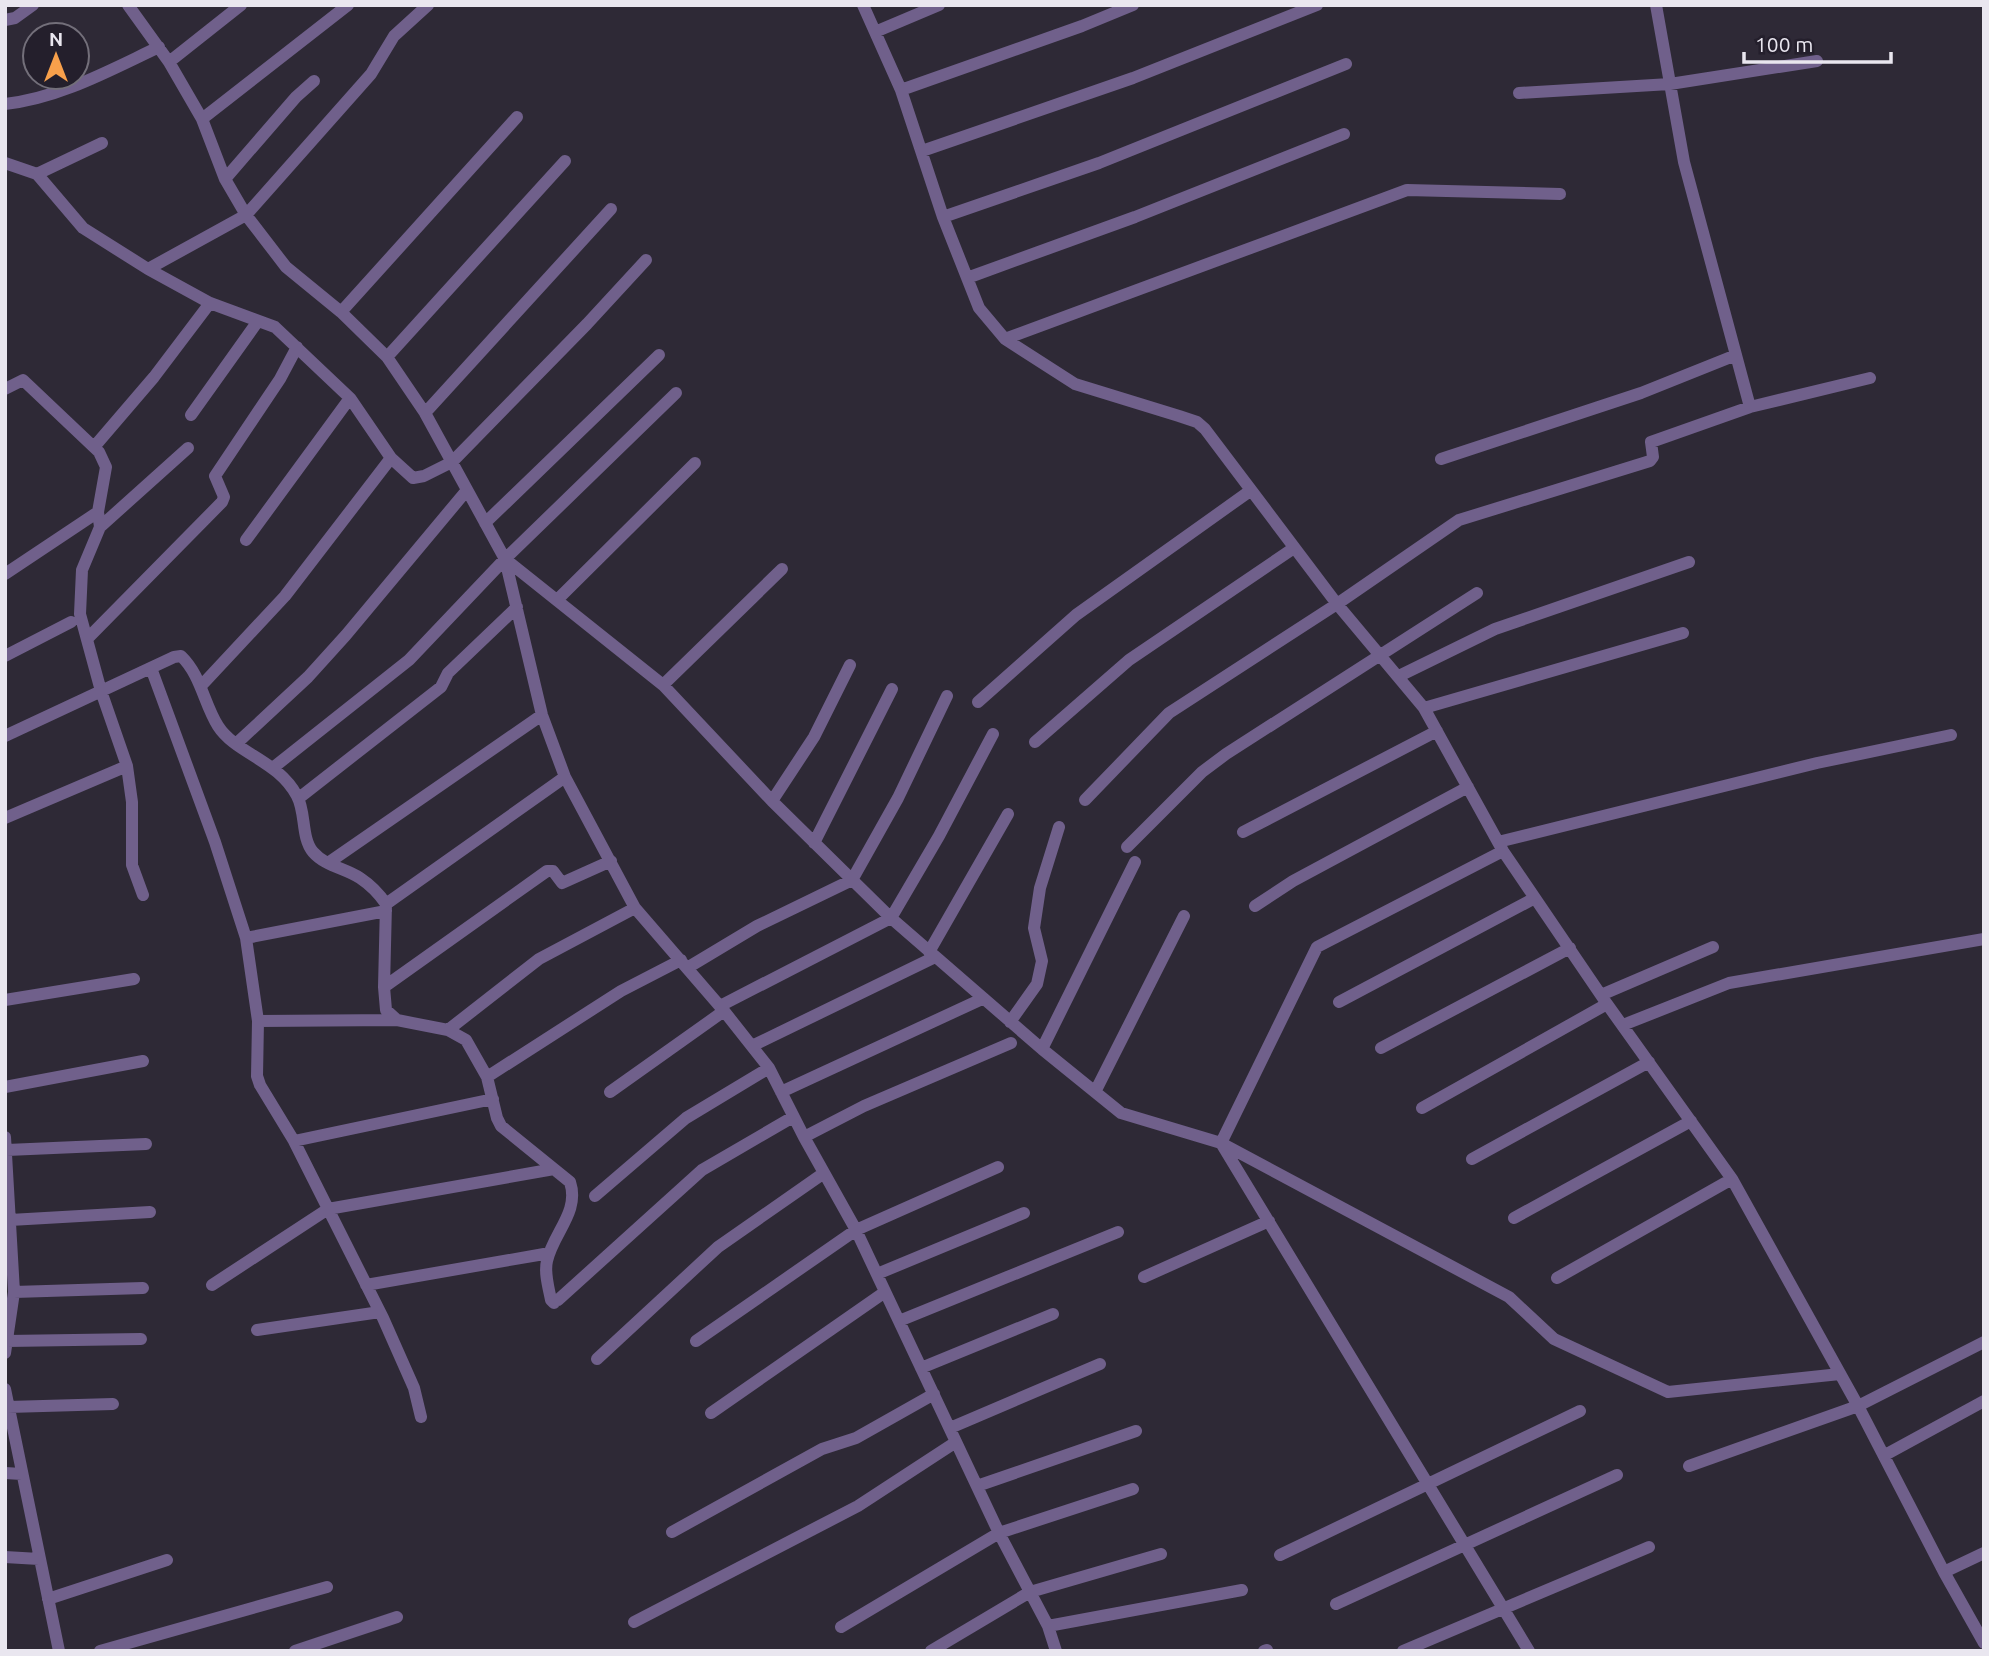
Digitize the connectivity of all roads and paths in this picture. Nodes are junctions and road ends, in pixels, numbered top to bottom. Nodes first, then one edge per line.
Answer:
1 (33, 5) edge
2 (128, 5) edge
3 (241, 5) edge
4 (348, 5) edge
5 (428, 5) edge
6 (863, 5) edge
7 (939, 5) edge
8 (1133, 5) edge
9 (1317, 5) edge
10 (1656, 5) edge
11 (5, 20) edge
12 (875, 32) junction
13 (159, 47) junction
14 (1817, 61) dead end
15 (169, 62) junction
16 (1346, 64) dead end
17 (314, 81) dead end
18 (1670, 84) junction
19 (901, 90) junction
20 (1519, 93) dead end
21 (5, 104) edge
22 (517, 117) dead end
23 (202, 119) junction
24 (1344, 134) dead end
25 (102, 143) dead end
26 (922, 151) junction
27 (565, 161) dead end
28 (5, 163) edge
29 (37, 174) junction
30 (225, 179) junction
31 (1560, 194) dead end
32 (611, 209) dead end
33 (246, 215) junction
34 (943, 217) junction
35 (646, 260) dead end
36 (148, 269) junction
37 (967, 278) junction
38 (210, 303) junction
39 (341, 312) junction
40 (258, 321) junction
41 (1005, 339) junction
42 (297, 347) junction
43 (659, 355) dead end
44 (1736, 355) junction
45 (387, 357) junction
46 (1870, 378) dead end
47 (5, 389) edge
48 (676, 393) dead end
49 (350, 398) junction
50 (1750, 407) junction
51 (425, 413) junction
52 (191, 415) dead end
53 (94, 447) junction
54 (188, 448) dead end
55 (391, 458) junction
56 (1441, 459) dead end
57 (452, 462) junction
58 (695, 463) dead end
59 (467, 490) junction
60 (1250, 491) junction
61 (98, 512) junction
62 (485, 523) junction
63 (100, 527) junction
64 (246, 540) dead end
65 (1294, 548) junction
66 (505, 559) junction
67 (1689, 562) dead end
68 (782, 569) dead end
69 (5, 573) edge
70 (1477, 593) dead end
71 (557, 600) junction
72 (1337, 604) junction
73 (517, 607) junction
74 (71, 622) dead end
75 (1683, 633) dead end
76 (87, 639) junction
77 (1379, 655) junction
78 (5, 656) edge
79 (850, 665) dead end
80 (150, 668) junction
81 (1399, 676) junction
82 (663, 684) junction
83 (201, 686) junction
84 (892, 689) dead end
85 (101, 691) junction
86 (947, 696) dead end
87 (978, 702) dead end
88 (1424, 708) junction
89 (542, 715) junction
90 (1437, 731) junction
91 (993, 734) dead end
92 (1951, 735) dead end
93 (5, 736) edge
94 (1035, 742) dead end
95 (237, 743) junction
96 (127, 766) junction
97 (274, 767) junction
98 (565, 776) junction
99 (1468, 787) junction
100 (299, 798) junction
101 (1085, 800) dead end
102 (772, 801) junction
103 (1009, 814) dead end
104 (5, 818) edge
105 (1059, 827) dead end
106 (1243, 832) dead end
107 (814, 843) junction
108 (1501, 846) junction
109 (1127, 847) dead end
110 (611, 861) junction
111 (1135, 862) dead end
112 (328, 863) junction
113 (852, 880) junction
114 (143, 895) dead end
115 (1535, 898) junction
116 (1255, 906) dead end
117 (386, 907) junction
118 (635, 908) junction
119 (1184, 916) dead end
120 (891, 918) junction
121 (246, 938) junction
122 (1984, 939) edge
123 (1713, 947) dead end
124 (1570, 948) junction
125 (932, 954) junction
126 (684, 964) junction
127 (134, 979) dead end
128 (384, 987) junction
129 (982, 999) junction
130 (1604, 999) junction
131 (5, 1000) edge
132 (1339, 1002) dead end
133 (722, 1008) junction
134 (397, 1020) junction
135 (258, 1021) junction
136 (1010, 1022) junction
137 (1623, 1025) junction
138 (448, 1030) junction
139 (1010, 1043) dead end
140 (752, 1046) junction
141 (1381, 1048) dead end
142 (1042, 1049) junction
143 (143, 1061) dead end
144 (1649, 1062) junction
145 (769, 1068) junction
146 (487, 1077) junction
147 (5, 1087) edge
148 (610, 1092) dead end
149 (781, 1092) junction
150 (1095, 1092) junction
151 (493, 1099) junction
152 (1422, 1108) dead end
153 (793, 1117) junction
154 (1691, 1121) junction
155 (804, 1137) junction
156 (294, 1141) junction
157 (1221, 1143) junction
158 (146, 1144) dead end
159 (6, 1152) edge
160 (1472, 1159) dead end
161 (998, 1167) dead end
162 (554, 1169) junction
163 (824, 1173) junction
164 (1732, 1179) junction
165 (595, 1196) dead end
166 (328, 1209) junction
167 (150, 1212) dead end
168 (1024, 1213) dead end
169 (1514, 1218) dead end
170 (1269, 1221) junction
171 (9, 1228) edge
172 (856, 1230) junction
173 (1118, 1232) dead end
174 (544, 1254) dead end
175 (877, 1274) junction
176 (1144, 1277) dead end
177 (1557, 1278) dead end
178 (212, 1284) dead end
179 (366, 1284) junction
180 (143, 1288) dead end
181 (13, 1292) junction
182 (886, 1292) junction
183 (380, 1312) junction
184 (1053, 1314) dead end
185 (899, 1321) junction
186 (257, 1330) dead end
187 (141, 1339) dead end
188 (696, 1341) dead end
189 (1984, 1342) edge
190 (6, 1347) edge
191 (597, 1359) dead end
192 (1100, 1364) dead end
193 (921, 1367) junction
194 (1840, 1374) junction
195 (5, 1389) edge
196 (934, 1394) junction
197 (1984, 1401) edge
198 (113, 1404) dead end
199 (1858, 1406) junction
200 (8, 1407) junction
201 (1580, 1411) dead end
202 (710, 1413) dead end
203 (421, 1417) dead end
204 (950, 1428) junction
205 (1136, 1431) dead end
206 (956, 1441) junction
207 (1885, 1455) junction
208 (1689, 1466) dead end
209 (5, 1473) edge
210 (22, 1474) junction
211 (1617, 1475) dead end
212 (1428, 1483) junction
213 (977, 1486) junction
214 (1133, 1489) dead end
215 (672, 1532) dead end
216 (999, 1533) junction
217 (1465, 1545) junction
218 (1649, 1546) dead end
219 (1984, 1553) edge
220 (1161, 1554) dead end
221 (1280, 1555) dead end
222 (5, 1557) edge
223 (39, 1559) junction
224 (167, 1560) dead end
225 (1944, 1572) junction
226 (327, 1587) dead end
227 (1242, 1590) dead end
228 (1030, 1592) junction
229 (48, 1599) junction
230 (1336, 1604) dead end
231 (1503, 1607) junction
232 (397, 1617) dead end
233 (634, 1622) dead end
234 (1048, 1626) junction
235 (841, 1627) dead end
236 (1984, 1643) edge
237 (59, 1651) edge
238 (100, 1651) edge
239 (295, 1651) edge
240 (931, 1651) edge
241 (1056, 1651) edge
242 (1403, 1651) edge
243 (1530, 1651) edge

1 - 11 street
2 - 13 street
3 - 15 street
4 - 23 street
5 - 33 street
6 - 12 street
7 - 12 street
8 - 19 street
9 - 26 street
10 - 18 street
12 - 19 street
13 - 15 street
13 - 21 street
14 - 18 street
15 - 23 street
16 - 34 street
17 - 30 street
18 - 20 street
18 - 44 street
19 - 26 street
22 - 39 street
23 - 30 street
24 - 37 street
25 - 29 street
26 - 34 street
27 - 45 street
28 - 29 street
29 - 36 street
30 - 33 street
31 - 41 street
32 - 51 street
33 - 36 street
33 - 39 street
34 - 37 street
35 - 57 street
36 - 38 street
37 - 41 street
38 - 40 street
38 - 53 street
39 - 45 street
40 - 42 street
40 - 52 street
41 - 60 street
42 - 49 street
42 - 76 street
43 - 62 street
44 - 50 street
44 - 56 street
45 - 51 street
46 - 50 street
47 - 53 street
48 - 66 street
49 - 55 street
49 - 64 street
50 - 72 street
51 - 57 street
53 - 61 street
54 - 63 street
55 - 57 street
55 - 83 street
57 - 59 street
58 - 71 street
59 - 62 street
59 - 95 street
60 - 65 street
60 - 87 street
61 - 63 street
61 - 69 street
62 - 66 street
63 - 76 street
65 - 72 street
65 - 94 street
66 - 71 street
66 - 73 street
66 - 97 street
67 - 81 street
68 - 82 street
70 - 77 street
71 - 82 street
72 - 77 street
72 - 101 street
73 - 89 street
73 - 100 street
74 - 78 street
75 - 88 street
76 - 85 street
77 - 81 street
77 - 109 street
79 - 102 street
80 - 83 street
80 - 85 street
80 - 121 street
81 - 88 street
82 - 102 street
83 - 95 street
84 - 107 street
85 - 93 street
85 - 96 street
86 - 113 street
88 - 90 street
89 - 98 street
89 - 112 street
90 - 99 street
90 - 106 street
91 - 120 street
92 - 108 street
95 - 97 street
96 - 104 street
96 - 114 street
97 - 100 street
98 - 110 street
98 - 117 street
99 - 108 street
99 - 116 street
100 - 112 street
102 - 107 street
103 - 125 street
105 - 136 street
107 - 113 street
108 - 115 street
108 - 157 street
110 - 118 street
110 - 128 street
111 - 142 street
112 - 117 street
113 - 120 street
113 - 126 street
115 - 124 street
115 - 132 street
117 - 121 street
117 - 128 street
118 - 126 street
118 - 138 street
119 - 150 street
120 - 125 street
120 - 133 street
121 - 135 street
122 - 137 street
123 - 130 street
124 - 130 street
124 - 141 street
125 - 129 street
125 - 140 street
126 - 133 street
126 - 146 street
127 - 131 street
128 - 134 street
129 - 136 street
129 - 149 street
130 - 137 street
130 - 152 street
133 - 140 street
133 - 148 street
134 - 135 street
134 - 138 street
135 - 156 street
136 - 142 street
137 - 144 street
138 - 146 street
139 - 155 street
140 - 145 street
142 - 150 street
143 - 147 street
144 - 154 street
144 - 160 street
145 - 149 street
145 - 165 street
146 - 151 street
149 - 153 street
150 - 157 street
151 - 156 street
151 - 162 street
153 - 155 street
153 - 162 street
154 - 164 street
154 - 169 street
155 - 163 street
156 - 166 street
157 - 170 street
157 - 194 street
158 - 159 street
159 - 171 street
161 - 172 street
162 - 166 street
163 - 172 street
163 - 191 street
164 - 177 street
164 - 194 street
166 - 178 street
166 - 179 street
167 - 171 street
168 - 175 street
170 - 176 street
170 - 212 street
171 - 181 street
172 - 175 street
172 - 188 street
173 - 185 street
174 - 179 street
175 - 182 street
179 - 183 street
180 - 181 street
181 - 190 street
182 - 185 street
182 - 202 street
183 - 186 street
183 - 203 street
184 - 193 street
185 - 193 street
187 - 190 street
189 - 199 street
192 - 204 street
193 - 196 street
194 - 199 street
195 - 200 street
196 - 204 street
196 - 215 street
197 - 207 street
198 - 200 street
199 - 207 street
199 - 208 street
200 - 210 street
201 - 212 street
204 - 206 street
205 - 213 street
206 - 213 street
206 - 233 street
207 - 225 street
209 - 210 street
210 - 223 street
211 - 217 street
212 - 217 street
212 - 221 street
213 - 216 street
214 - 216 street
216 - 228 street
216 - 235 street
217 - 230 street
217 - 231 street
218 - 231 street
219 - 225 street
220 - 228 street
222 - 223 street
223 - 229 street
224 - 229 street
225 - 236 street
226 - 238 street
227 - 234 street
228 - 234 street
228 - 240 street
229 - 237 street
231 - 242 street
231 - 243 street
232 - 239 street
234 - 241 street

